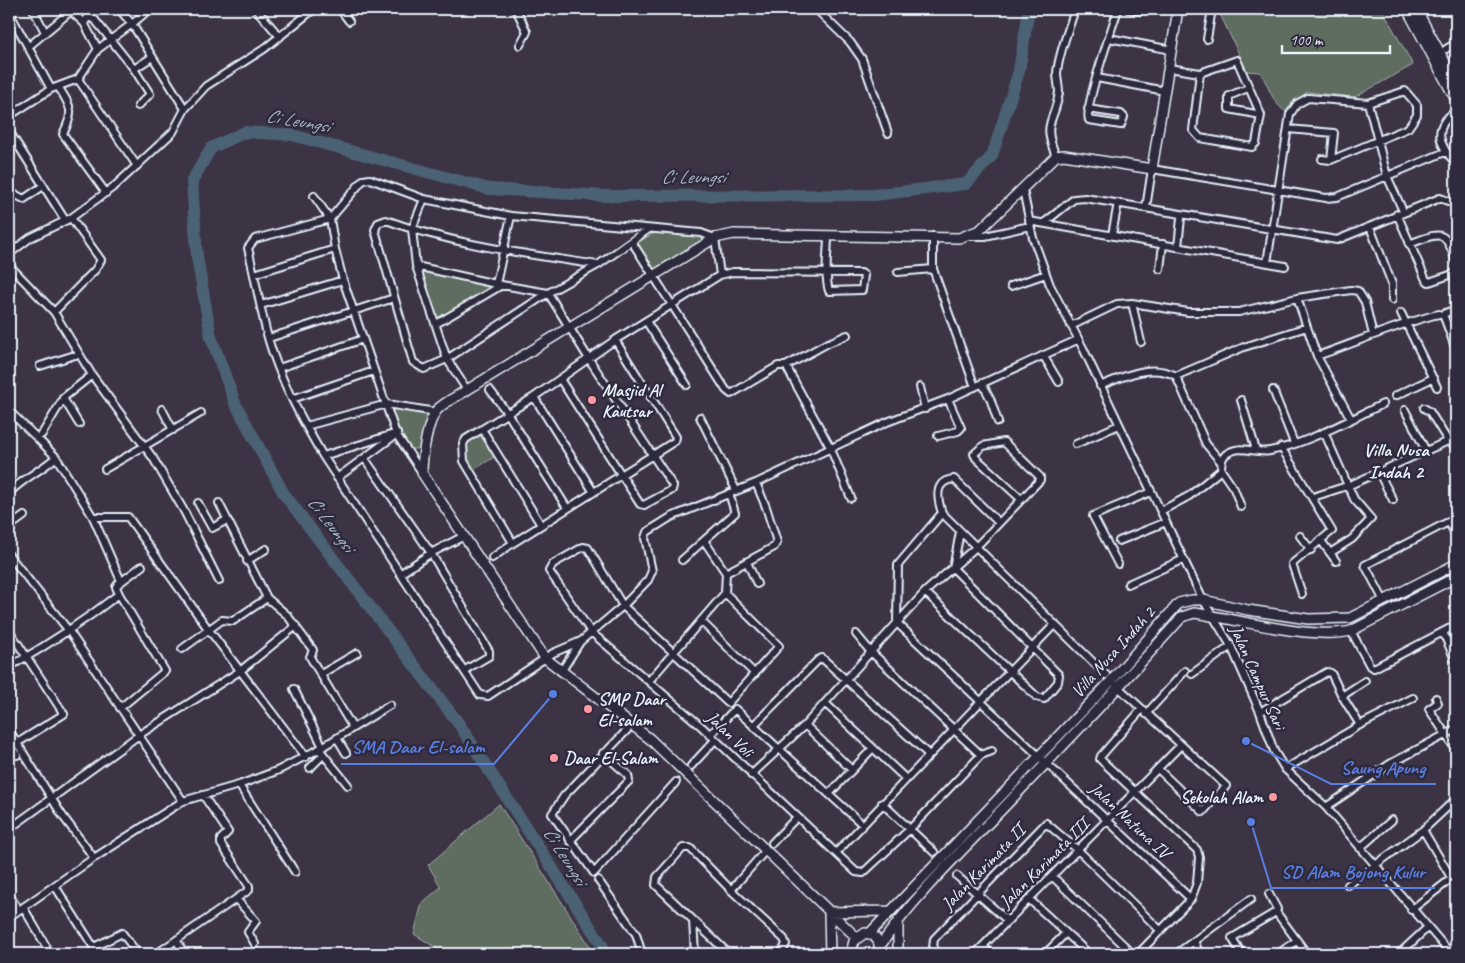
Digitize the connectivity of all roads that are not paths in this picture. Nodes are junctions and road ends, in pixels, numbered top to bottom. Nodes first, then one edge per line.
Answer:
1 (33, 9) edge
2 (119, 9) edge
3 (150, 9) edge
4 (256, 9) edge
5 (314, 9) edge
6 (340, 9) edge
7 (816, 9) edge
8 (1076, 9) edge
9 (1118, 9) edge
10 (1128, 9) edge
11 (1140, 9) edge
12 (1178, 9) edge
13 (1212, 9) edge
14 (1407, 9) edge
15 (1416, 9) edge
16 (73, 10) edge
17 (520, 10) edge
18 (9, 12) edge
19 (349, 21) dead end
20 (84, 23) junction
21 (132, 24) junction
22 (45, 32) junction
23 (280, 37) junction
24 (1109, 38) junction
25 (1207, 39) dead end
26 (110, 40) junction
27 (1456, 43) edge
28 (520, 45) dead end
29 (28, 46) junction
30 (98, 49) junction
31 (1172, 50) junction
32 (1440, 53) junction
33 (152, 57) junction
34 (1169, 68) junction
35 (134, 69) junction
36 (1200, 73) junction
37 (1097, 78) junction
38 (78, 79) junction
39 (1456, 82) edge
40 (59, 88) junction
41 (1248, 88) junction
42 (51, 89) junction
43 (1165, 91) junction
44 (1456, 100) edge
45 (1368, 104) junction
46 (138, 106) dead end
47 (185, 109) junction
48 (1088, 109) junction
49 (1456, 111) edge
50 (1261, 115) junction
51 (9, 116) edge
52 (1288, 129) junction
53 (9, 131) edge
54 (888, 133) dead end
55 (1377, 142) junction
56 (1445, 152) junction
57 (1056, 156) junction
58 (1322, 159) dead end
59 (1331, 160) junction
60 (1456, 163) edge
61 (137, 166) junction
62 (1152, 170) junction
63 (1387, 176) junction
64 (43, 186) junction
65 (1022, 190) junction
66 (1279, 190) junction
67 (106, 193) junction
68 (314, 196) dead end
69 (424, 199) junction
70 (9, 200) edge
71 (1118, 203) junction
72 (1456, 204) edge
73 (1146, 208) junction
74 (1400, 213) junction
75 (511, 216) junction
76 (330, 218) junction
77 (1181, 218) dead end
78 (68, 219) junction
79 (1030, 223) junction
80 (1044, 223) junction
81 (1370, 227) junction
82 (1273, 228) junction
83 (412, 229) junction
84 (649, 229) junction
85 (828, 235) junction
86 (1112, 235) junction
87 (932, 236) junction
88 (969, 236) junction
89 (715, 238) junction
90 (632, 242) junction
91 (1163, 244) junction
92 (1409, 244) junction
93 (1178, 247) junction
94 (335, 249) junction
95 (504, 250) junction
96 (10, 252) edge
97 (1456, 261) edge
98 (1267, 263) junction
99 (9, 265) edge
100 (598, 265) junction
101 (416, 266) junction
102 (1286, 266) dead end
103 (933, 269) junction
104 (1160, 269) dead end
105 (898, 272) dead end
106 (828, 273) junction
107 (1456, 273) edge
108 (254, 274) junction
109 (1046, 274) junction
110 (720, 275) junction
111 (654, 276) junction
112 (343, 280) junction
113 (499, 285) junction
114 (1011, 286) dead end
115 (548, 293) junction
116 (394, 298) junction
117 (1297, 298) junction
118 (1392, 300) dead end
119 (1132, 303) junction
120 (261, 305) junction
121 (671, 305) junction
122 (1456, 309) edge
123 (354, 310) junction
124 (54, 312) junction
125 (1401, 312) dead end
126 (1441, 314) junction
127 (646, 321) junction
128 (1406, 322) junction
129 (436, 324) junction
130 (1071, 326) junction
131 (1307, 327) junction
132 (569, 328) junction
133 (847, 335) dead end
134 (1373, 335) junction
135 (268, 338) junction
136 (363, 339) junction
137 (615, 340) junction
138 (1078, 340) junction
139 (1141, 342) dead end
140 (1455, 345) edge
141 (78, 354) junction
142 (1042, 355) junction
143 (1317, 356) junction
144 (447, 359) junction
145 (589, 359) junction
146 (40, 366) dead end
147 (786, 366) junction
148 (279, 368) junction
149 (374, 371) junction
150 (92, 375) junction
151 (1176, 376) junction
152 (1433, 378) junction
153 (560, 379) junction
154 (1059, 382) dead end
155 (982, 383) junction
156 (687, 385) dead end
157 (975, 386) junction
158 (1100, 386) junction
159 (920, 387) dead end
160 (1437, 387) dead end
161 (467, 390) junction
162 (490, 390) dead end
163 (1273, 390) dead end
164 (1395, 396) dead end
165 (534, 397) junction
166 (63, 399) junction
167 (292, 399) junction
168 (948, 399) junction
169 (1241, 400) dead end
170 (386, 404) junction
171 (1383, 404) dead end
172 (1424, 408) dead end
173 (162, 409) dead end
174 (925, 409) junction
175 (1405, 410) dead end
176 (9, 411) edge
177 (201, 412) dead end
178 (436, 412) junction
179 (508, 414) junction
180 (700, 417) dead end
181 (1351, 419) junction
182 (998, 422) dead end
183 (79, 424) dead end
184 (1119, 425) junction
185 (306, 426) junction
186 (482, 429) junction
187 (173, 430) junction
188 (1324, 432) junction
189 (397, 434) junction
190 (938, 436) dead end
191 (37, 438) junction
192 (1448, 441) junction
193 (1294, 443) junction
194 (1076, 444) dead end
195 (145, 446) junction
196 (1456, 446) edge
197 (1281, 447) junction
198 (830, 448) junction
199 (1256, 450) junction
200 (1426, 451) junction
201 (652, 454) junction
202 (323, 456) junction
203 (56, 457) junction
204 (365, 459) junction
205 (1221, 462) junction
206 (105, 469) dead end
207 (1221, 470) junction
208 (1378, 471) junction
209 (422, 472) junction
210 (620, 474) junction
211 (337, 478) junction
212 (756, 483) junction
213 (1350, 485) junction
214 (594, 491) junction
215 (732, 492) junction
216 (1151, 492) junction
217 (9, 493) edge
218 (1313, 497) junction
219 (851, 498) dead end
220 (1021, 499) junction
221 (1393, 500) dead end
222 (198, 503) dead end
223 (219, 503) dead end
224 (1241, 507) dead end
225 (567, 508) junction
226 (1160, 511) junction
227 (942, 513) junction
228 (24, 516) dead end
229 (93, 517) junction
230 (1456, 518) edge
231 (227, 520) junction
232 (998, 522) junction
233 (1166, 522) junction
234 (1449, 522) junction
235 (541, 525) junction
236 (9, 528) edge
237 (960, 532) junction
238 (464, 536) junction
239 (1300, 536) dead end
240 (1456, 536) edge
241 (1119, 541) dead end
242 (513, 542) junction
243 (705, 542) junction
244 (1322, 542) junction
245 (976, 547) junction
246 (266, 549) dead end
247 (1311, 550) junction
248 (1330, 553) junction
249 (431, 554) junction
250 (9, 555) edge
251 (492, 558) dead end
252 (1184, 559) junction
253 (682, 560) dead end
254 (247, 561) junction
255 (1336, 561) dead end
256 (747, 562) junction
257 (1118, 564) dead end
258 (142, 566) dead end
259 (1456, 566) edge
260 (953, 568) junction
261 (726, 573) junction
262 (400, 574) junction
263 (1456, 577) edge
264 (121, 581) junction
265 (219, 581) dead end
266 (757, 584) dead end
267 (1128, 584) dead end
268 (925, 592) junction
269 (725, 593) junction
270 (119, 594) junction
271 (1302, 594) dead end
272 (267, 598) junction
273 (1203, 600) junction
274 (1384, 601) junction
275 (622, 606) junction
276 (1213, 616) junction
277 (701, 621) junction
278 (897, 623) junction
279 (1055, 624) junction
280 (1456, 625) edge
281 (296, 626) junction
282 (209, 629) junction
283 (9, 630) edge
284 (1351, 631) junction
285 (69, 632) junction
286 (591, 632) junction
287 (1443, 632) junction
288 (856, 634) dead end
289 (581, 641) junction
290 (1231, 646) junction
291 (1031, 648) junction
292 (182, 649) dead end
293 (870, 651) junction
294 (673, 652) junction
295 (357, 653) dead end
296 (27, 656) junction
297 (545, 658) junction
298 (1456, 662) edge
299 (9, 667) edge
300 (464, 670) junction
301 (240, 671) junction
302 (1009, 671) junction
303 (1185, 671) dead end
304 (560, 672) junction
305 (321, 674) junction
306 (755, 674) junction
307 (1192, 674) dead end
308 (1109, 678) junction
309 (846, 679) junction
310 (649, 681) junction
311 (1365, 681) dead end
312 (1118, 688) junction
313 (294, 689) dead end
314 (1342, 696) junction
315 (1414, 698) dead end
316 (1436, 698) dead end
317 (981, 700) junction
318 (825, 703) junction
319 (390, 705) dead end
320 (120, 708) junction
321 (1144, 711) junction
322 (1260, 712) junction
323 (632, 725) junction
324 (805, 725) junction
325 (1360, 725) junction
326 (753, 726) junction
327 (352, 728) junction
328 (1456, 729) edge
329 (9, 730) edge
330 (952, 730) junction
331 (139, 735) junction
332 (1445, 736) junction
333 (713, 737) junction
334 (337, 738) junction
335 (12, 746) edge
336 (1180, 746) junction
337 (873, 748) junction
338 (778, 750) junction
339 (1456, 750) edge
340 (321, 751) junction
341 (992, 751) dead end
342 (346, 752) dead end
343 (603, 754) junction
344 (928, 754) junction
345 (17, 755) dead end
346 (981, 755) junction
347 (306, 757) junction
348 (1044, 759) junction
349 (691, 766) dead end
350 (310, 768) dead end
351 (1158, 769) junction
352 (1285, 769) junction
353 (852, 770) junction
354 (751, 775) junction
355 (906, 779) junction
356 (676, 782) dead end
357 (239, 785) junction
358 (348, 785) dead end
359 (1134, 793) junction
360 (829, 794) junction
361 (203, 795) junction
362 (52, 799) junction
363 (1456, 799) edge
364 (183, 801) junction
365 (882, 803) junction
366 (1326, 807) junction
367 (797, 817) junction
368 (1108, 820) junction
369 (1392, 820) dead end
370 (862, 824) junction
371 (9, 829) edge
372 (910, 829) junction
373 (1423, 830) junction
374 (570, 841) junction
375 (769, 846) junction
376 (1360, 848) junction
377 (1078, 850) junction
378 (934, 852) dead end
379 (836, 853) junction
380 (94, 858) junction
381 (1376, 866) junction
382 (295, 872) dead end
383 (957, 876) dead end
384 (1053, 877) junction
385 (1454, 877) edge
386 (598, 880) dead end
387 (1348, 885) dead end
388 (54, 886) junction
389 (731, 890) junction
390 (1269, 894) dead end
391 (9, 895) edge
392 (977, 895) junction
393 (1191, 899) junction
394 (236, 900) junction
395 (1030, 900) junction
396 (1251, 900) dead end
397 (21, 908) junction
398 (1411, 910) junction
399 (890, 911) junction
400 (830, 912) junction
401 (1276, 912) junction
402 (9, 917) edge
403 (898, 920) junction
404 (693, 921) junction
405 (1008, 921) junction
406 (1427, 928) junction
407 (1161, 931) junction
408 (1066, 933) junction
409 (869, 934) junction
410 (856, 937) junction
411 (177, 941) junction
412 (1194, 941) junction
413 (1296, 942) junction
414 (255, 944) dead end
415 (46, 946) dead end
416 (983, 946) junction
417 (94, 947) junction
418 (879, 950) edge
419 (851, 952) edge
420 (98, 954) edge
421 (138, 954) edge
422 (156, 954) edge
423 (184, 954) edge
424 (642, 954) edge
425 (695, 954) edge
426 (729, 954) edge
427 (781, 954) edge
428 (830, 954) edge
429 (898, 954) edge
430 (939, 954) edge
431 (975, 954) edge
432 (991, 954) edge
433 (1044, 954) edge
434 (1089, 954) edge
435 (1133, 954) edge
436 (1138, 954) edge
437 (1176, 954) edge
438 (1200, 954) edge
439 (1242, 954) edge
440 (1278, 954) edge
441 (1307, 954) edge
442 (1399, 954) edge
443 (1451, 954) edge

1 - 22 street
2 - 21 street
3 - 21 street
4 - 23 street
5 - 23 street
6 - 19 street
7 - 54 street
8 - 57 street
9 - 24 street
10 - 11 street
12 - 31 street
13 - 25 street
14 - 32 street
15 - 32 street
16 - 20 street
16 - 22 street
17 - 28 street
18 - 29 street
20 - 26 street
20 - 30 street
21 - 26 street
21 - 33 street
22 - 29 street
23 - 47 street
24 - 31 street
24 - 37 street
26 - 30 street
26 - 35 street
27 - 32 street
29 - 42 street
30 - 38 street
31 - 34 street
32 - 39 street
32 - 44 street
33 - 35 street
33 - 47 street
34 - 36 street
34 - 43 street
35 - 46 street
36 - 41 street
36 - 50 street
37 - 43 street
37 - 48 street
38 - 40 street
38 - 61 street
40 - 42 street
40 - 67 street
41 - 50 street
41 - 50 street
42 - 51 street
43 - 62 street
45 - 52 street
45 - 55 street
45 - 55 street
47 - 61 street
48 - 48 street
49 - 56 street
52 - 59 street
52 - 66 street
53 - 64 street
55 - 59 street
55 - 63 street
56 - 60 street
56 - 63 street
57 - 62 street
57 - 65 street
58 - 59 street
61 - 67 street
62 - 66 street
62 - 73 street
63 - 66 street
63 - 74 street
64 - 70 street
64 - 78 street
65 - 79 street, Jalan Campur Sari
65 - 88 street
66 - 82 street
67 - 78 street
68 - 76 street
69 - 75 street
69 - 76 street
69 - 83 street
71 - 73 street
71 - 80 street
71 - 86 street
72 - 74 street
73 - 82 street
74 - 81 street
74 - 92 street
75 - 84 street
75 - 95 street
76 - 94 street
76 - 108 street
77 - 93 street
78 - 96 street
78 - 124 street
79 - 80 street
79 - 88 street
79 - 109 street, Jalan Campur Sari
80 - 86 street
81 - 82 street
81 - 118 street
82 - 98 street
83 - 95 street
83 - 101 street
83 - 116 street
84 - 89 street
84 - 90 street
85 - 87 street
85 - 89 street
85 - 106 street
86 - 91 street
87 - 88 street
87 - 103 street
89 - 110 street
89 - 111 street
90 - 100 street
90 - 111 street
91 - 93 street
91 - 104 street
92 - 97 street
92 - 107 street
93 - 98 street
94 - 108 street
94 - 112 street
95 - 100 street
95 - 113 street
98 - 102 street
99 - 124 street
100 - 115 street
101 - 113 street
101 - 129 street
103 - 105 street
103 - 157 street
106 - 106 street
106 - 110 street
108 - 120 street
109 - 114 street
109 - 130 street, Jalan Campur Sari
110 - 121 street
111 - 121 street
111 - 132 street
112 - 120 street
112 - 123 street
113 - 115 street
113 - 129 street
115 - 132 street
115 - 144 street
116 - 123 street
116 - 144 street
117 - 119 street
117 - 131 street
117 - 134 street
119 - 130 street
119 - 139 street
120 - 135 street
121 - 127 street
121 - 147 street
122 - 126 street
123 - 135 street
123 - 136 street
124 - 141 street
125 - 128 street
126 - 128 street
126 - 140 street
127 - 137 street
127 - 156 street
128 - 134 street
128 - 152 street
129 - 144 street
130 - 138 street, Jalan Campur Sari
131 - 143 street
131 - 151 street
132 - 145 street
132 - 161 street
133 - 147 street
134 - 143 street
135 - 148 street
136 - 148 street
136 - 149 street
137 - 145 street
137 - 201 street
138 - 142 street
138 - 158 street, Jalan Campur Sari
141 - 146 street
141 - 150 street
142 - 154 street
142 - 155 street
143 - 181 street
144 - 161 street
145 - 153 street
145 - 201 street
147 - 198 street
148 - 167 street
149 - 167 street
149 - 170 street
150 - 166 street
150 - 195 street
151 - 158 street
151 - 205 street
152 - 160 street
152 - 164 street
153 - 165 street
153 - 210 street
155 - 157 street
155 - 182 street
157 - 168 street
158 - 184 street, Jalan Campur Sari
159 - 174 street
161 - 178 street
162 - 179 street
163 - 193 street
165 - 179 street
165 - 214 street
166 - 183 street
166 - 191 street
167 - 185 street
168 - 174 street
168 - 190 street
169 - 199 street
170 - 178 street
170 - 185 street
170 - 189 street
171 - 181 street
172 - 192 street
173 - 187 street
174 - 198 street
175 - 200 street
176 - 191 street
177 - 187 street
178 - 209 street
179 - 186 street
179 - 225 street
180 - 215 street
181 - 188 street
184 - 194 street
184 - 216 street, Jalan Campur Sari
185 - 202 street
186 - 235 street
186 - 242 street
187 - 195 street
188 - 193 street
188 - 213 street
189 - 202 street
189 - 204 street
189 - 209 street
191 - 203 street
192 - 196 street
192 - 200 street
193 - 197 street
195 - 206 street
195 - 265 street
197 - 199 street
197 - 218 street
198 - 212 street
198 - 219 street
199 - 205 street
200 - 208 street
201 - 210 street
201 - 210 street
202 - 211 street
203 - 217 street
203 - 229 street
204 - 211 street
204 - 249 street
205 - 207 street
207 - 224 street
207 - 226 street
208 - 213 street
208 - 221 street
209 - 238 street
210 - 214 street
211 - 262 street
212 - 215 street
212 - 256 street
213 - 218 street
213 - 248 street
214 - 225 street
215 - 243 street
215 - 275 street
216 - 226 street, Jalan Campur Sari
216 - 257 street
218 - 244 street
220 - 220 street
220 - 232 street
222 - 231 street
223 - 231 street
225 - 235 street
226 - 233 street, Jalan Campur Sari
227 - 232 street
227 - 237 street
227 - 278 street
228 - 236 street
229 - 264 street
229 - 282 street
230 - 234 street
231 - 254 street
232 - 245 street
233 - 241 street
233 - 252 street, Jalan Campur Sari
234 - 240 street
234 - 274 street
235 - 242 street
237 - 245 street
237 - 260 street
238 - 249 street
238 - 297 street
239 - 247 street
242 - 251 street
243 - 253 street
243 - 261 street
244 - 247 street
244 - 248 street
245 - 260 street
245 - 279 street
246 - 254 street
247 - 271 street
248 - 255 street
249 - 262 street
249 - 300 street
250 - 285 street
252 - 267 street
252 - 273 street, Jalan Campur Sari
254 - 272 street
256 - 261 street
256 - 266 street
258 - 264 street
259 - 274 street, Villa Nusa Indah 2
260 - 268 street
260 - 291 street
261 - 269 street
262 - 300 street
263 - 284 street, Villa Nusa Indah 2
264 - 270 street
268 - 278 street
268 - 302 street
269 - 277 street
269 - 306 street
270 - 285 street
270 - 320 street
272 - 281 street
272 - 282 street
273 - 274 street, Villa Nusa Indah 2
273 - 276 street, Jalan Campur Sari
273 - 308 street, Villa Nusa Indah 2
275 - 286 street
275 - 286 street, Jalan Voli
275 - 294 street
276 - 284 street, Villa Nusa Indah 2
276 - 290 street, Jalan Campur Sari
276 - 312 street, Villa Nusa Indah 2
277 - 294 street
277 - 306 street
278 - 293 street
278 - 317 street, Jalan Natuna IV
279 - 291 street
279 - 308 street
280 - 287 street
281 - 301 street
281 - 305 street
282 - 292 street
282 - 301 street
283 - 296 street
284 - 287 street
285 - 296 street
285 - 320 street
286 - 289 street
286 - 310 street, Jalan Voli
287 - 298 street
288 - 293 street
289 - 297 street
289 - 304 street
290 - 307 street
290 - 322 street, Jalan Campur Sari
291 - 302 street
291 - 302 street
293 - 309 street
293 - 330 street
294 - 306 street
294 - 310 street
295 - 305 street
296 - 299 street
296 - 335 street
297 - 300 street
297 - 304 street
301 - 331 street
301 - 347 street
302 - 317 street
303 - 321 street
304 - 323 street
305 - 327 street
308 - 312 street
308 - 348 street, Villa Nusa Indah 2
309 - 318 street
309 - 326 street
309 - 344 street
310 - 333 street, Jalan Voli
311 - 314 street
312 - 321 street
312 - 348 street, Villa Nusa Indah 2
313 - 340 street
314 - 322 street
314 - 325 street
315 - 325 street
316 - 332 street
317 - 330 street
317 - 348 street, Jalan Natuna IV
318 - 324 street
318 - 337 street
319 - 327 street
320 - 331 street
321 - 336 street
321 - 359 street
322 - 352 street, Jalan Campur Sari
323 - 343 street
323 - 375 street
324 - 338 street
324 - 353 street
325 - 352 street
326 - 333 street
326 - 338 street
327 - 334 street
328 - 332 street
329 - 335 street
330 - 344 street
330 - 346 street
331 - 362 street
331 - 364 street
332 - 339 street
332 - 366 street
333 - 349 street
333 - 354 street, Jalan Voli
334 - 340 street
334 - 342 street
335 - 345 street
335 - 362 street
336 - 351 street, Jalan Karimata III
336 - 351 street
337 - 353 street
337 - 355 street
338 - 354 street
338 - 360 street
340 - 347 street
340 - 350 street
340 - 358 street
341 - 346 street, Jalan Voli
343 - 374 street
343 - 374 street
344 - 355 street
346 - 372 street, Jalan Voli
347 - 357 street
348 - 368 street, Jalan Natuna IV
348 - 399 street, Villa Nusa Indah 2
348 - 403 street, Villa Nusa Indah 2
351 - 359 street, Jalan Karimata III
352 - 366 street, Jalan Campur Sari
353 - 360 street
354 - 367 street, Jalan Voli
355 - 365 street
356 - 374 street
357 - 361 street
357 - 382 street
359 - 368 street, Jalan Karimata III
359 - 393 street
360 - 370 street
361 - 364 street
361 - 394 street
362 - 371 street
362 - 380 street
363 - 373 street
364 - 380 street
365 - 370 street
365 - 372 street
366 - 376 street, Jalan Campur Sari
367 - 375 street
367 - 379 street, Jalan Voli
368 - 377 street, Jalan Karimata III
368 - 393 street, Jalan Natuna IV
369 - 376 street
370 - 379 street
372 - 378 street
372 - 379 street, Jalan Voli
373 - 381 street
373 - 385 street
375 - 389 street
375 - 400 street
376 - 381 street, Jalan Campur Sari
377 - 384 street, Jalan Karimata III
377 - 392 street, Jalan Karimata II
377 - 407 street
380 - 388 street
381 - 387 street
381 - 398 street, Jalan Campur Sari
383 - 392 street
384 - 395 street, Jalan Karimata III
384 - 435 street
385 - 398 street
386 - 424 street
388 - 397 street
388 - 417 street
389 - 404 street
389 - 427 street
390 - 401 street
391 - 397 street
392 - 405 street
392 - 430 street, Jalan Karimata II
393 - 407 street
394 - 411 street
394 - 414 street
395 - 405 street, Jalan Karimata III
395 - 408 street
396 - 412 street
397 - 402 street
397 - 415 street
398 - 406 street, Jalan Campur Sari
399 - 400 street
399 - 409 street, Villa Nusa Indah 2
400 - 410 street
400 - 428 street
401 - 413 street
401 - 439 street
403 - 418 street, Villa Nusa Indah 2
403 - 429 street
404 - 425 street
404 - 426 street
405 - 416 street, Jalan Karimata III
406 - 442 street
406 - 443 street, Jalan Campur Sari
407 - 436 street
408 - 433 street
408 - 434 street
409 - 410 street
409 - 418 street
410 - 419 street
411 - 422 street
411 - 423 street
412 - 437 street
412 - 438 street
413 - 440 street
413 - 441 street
416 - 431 street, Jalan Karimata III
416 - 432 street
417 - 420 street
417 - 421 street

